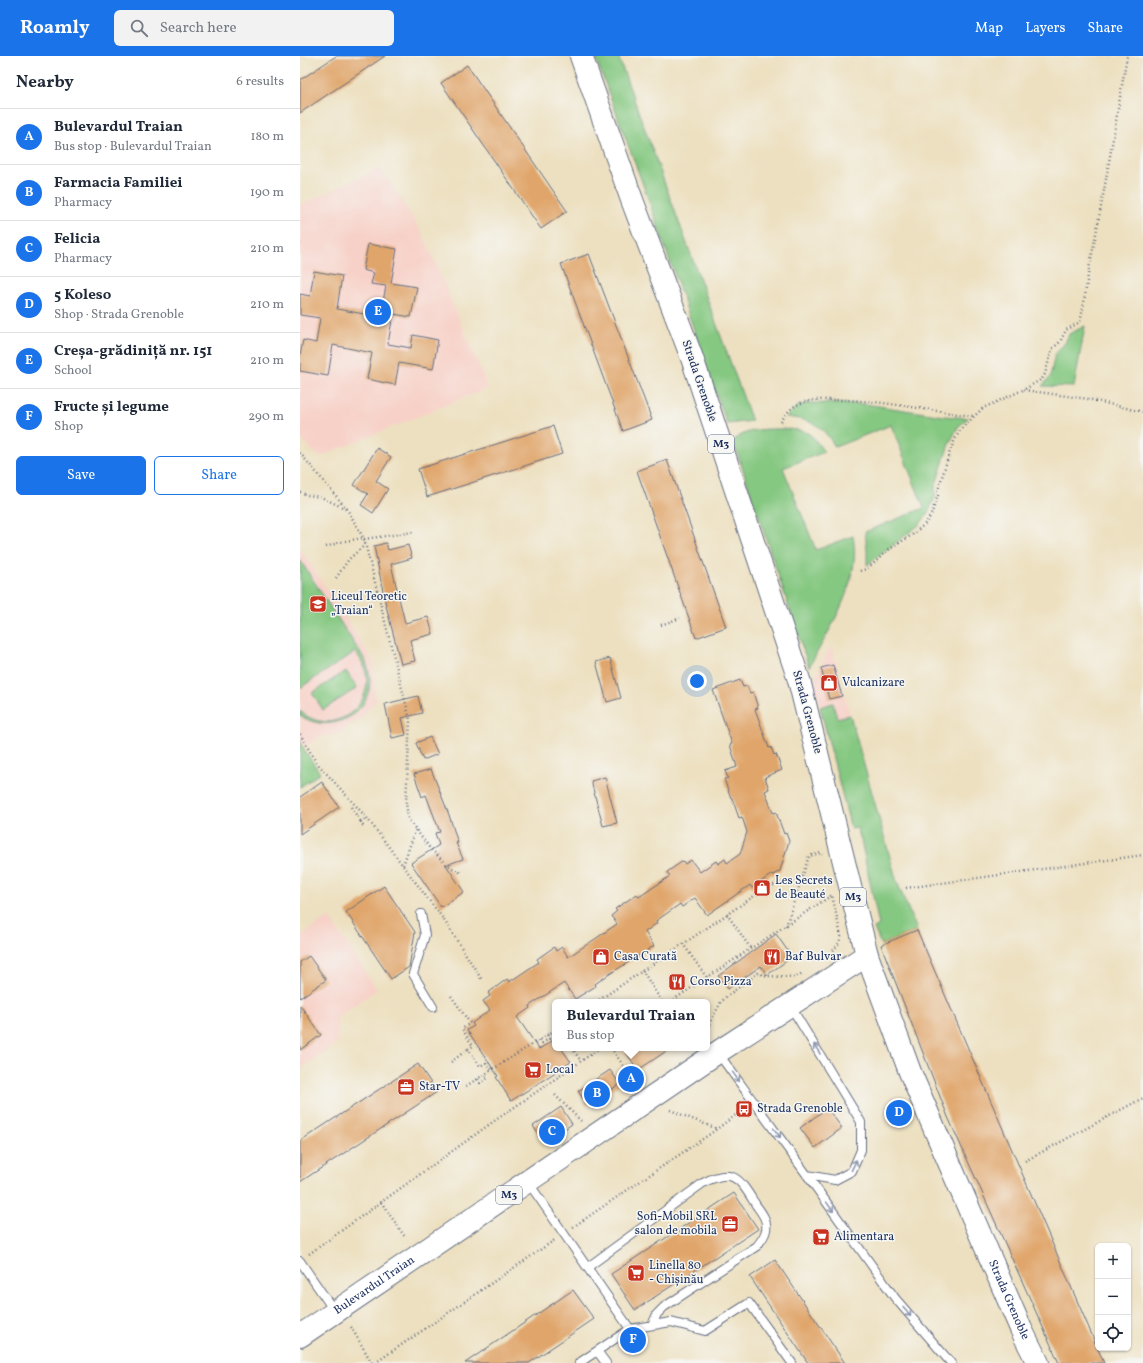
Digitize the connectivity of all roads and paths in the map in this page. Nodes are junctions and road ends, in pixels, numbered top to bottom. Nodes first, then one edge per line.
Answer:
1 (582, 56) edge
2 (1127, 56) edge
3 (1023, 390) junction
4 (1143, 412) edge
5 (974, 416) junction
6 (781, 422) dead end
7 (300, 453) edge
8 (300, 492) edge
9 (347, 509) junction
10 (413, 532) dead end
11 (364, 538) junction
12 (366, 544) junction
13 (326, 547) dead end
14 (860, 571) dead end
15 (336, 578) dead end
16 (680, 618) dead end
17 (661, 625) dead end
18 (300, 734) edge
19 (351, 807) dead end
20 (367, 818) junction
21 (361, 822) junction
22 (363, 826) dead end
23 (416, 829) junction
24 (821, 853) dead end
25 (1143, 855) edge
26 (403, 865) junction
27 (461, 873) dead end
28 (801, 880) junction
29 (906, 888) dead end
30 (421, 914) dead end
31 (727, 914) junction
32 (786, 926) junction
33 (683, 944) junction
34 (751, 949) junction
35 (867, 955) junction
36 (828, 958) dead end
37 (642, 970) junction
38 (807, 971) dead end
39 (707, 978) junction
40 (482, 980) dead end
41 (451, 996) dead end
42 (601, 999) edge
43 (660, 999) edge
44 (675, 999) edge
45 (790, 1005) junction
46 (433, 1006) dead end
47 (710, 1022) edge
48 (552, 1032) edge
49 (468, 1049) junction
50 (574, 1051) edge
51 (596, 1051) edge
52 (613, 1051) edge
53 (718, 1052) junction
54 (581, 1061) junction
55 (450, 1062) dead end
56 (491, 1070) junction
57 (635, 1082) dead end
58 (466, 1086) dead end
59 (556, 1095) dead end
60 (1143, 1098) edge
61 (754, 1102) junction
62 (670, 1110) dead end
63 (581, 1121) dead end
64 (717, 1129) junction
65 (1025, 1161) dead end
66 (807, 1175) junction
67 (528, 1182) junction
68 (381, 1202) junction
69 (565, 1234) junction
70 (405, 1237) dead end
71 (302, 1259) edge
72 (588, 1267) junction
73 (343, 1320) junction
74 (652, 1326) junction
75 (630, 1329) junction
76 (300, 1336) edge
77 (597, 1351) junction
78 (374, 1363) edge
79 (579, 1363) edge
80 (606, 1363) edge
81 (792, 1363) edge
82 (951, 1363) edge
83 (1038, 1363) edge

1 - 35 main road, Strada Grenoble / M3
2 - 3 path
3 - 4 path
3 - 5 path
5 - 6 path
5 - 14 path
7 - 9 path
8 - 9 path
9 - 11 path
10 - 11 path
11 - 12 path
11 - 13 path
12 - 15 path
12 - 23 path
16 - 17 path
18 - 20 path
19 - 21 path
20 - 21 path
20 - 26 path
21 - 22 path
23 - 26 path
23 - 27 path
24 - 28 path
25 - 29 path
26 - 40 path
28 - 31 path
28 - 32 path
30 - 46 lane
31 - 33 path
31 - 34 path
32 - 34 path
32 - 36 path
33 - 37 path
33 - 39 path
34 - 39 path
35 - 45 main road, Bulevardul Traian / M3
35 - 83 main road, Strada Grenoble
37 - 42 path
37 - 43 path
38 - 47 path
39 - 44 path
41 - 49 path
45 - 53 main road, Bulevardul Traian / M3
66 -> 45 lane
48 - 56 path
49 - 55 path
49 - 56 path
50 - 54 path
51 - 54 path
52 - 57 path
53 -> 61 lane
53 - 67 main road, Bulevardul Traian / M3
54 - 68 path
56 - 58 path
59 - 63 path
60 - 65 path
61 - 64 path
61 -> 66 lane
62 - 64 path
64 - 69 path
66 -> 82 lane
67 - 69 lane
67 - 73 main road, Bulevardul Traian / M3
68 - 70 path
68 - 71 path
69 - 72 lane
69 - 78 path
71 - 73 lane
72 - 74 lane
72 - 75 lane
73 - 76 main road, Bulevardul Traian / M3
73 - 78 path
74 - 75 lane
74 - 81 lane
75 - 77 lane
77 - 79 lane
77 - 80 lane

